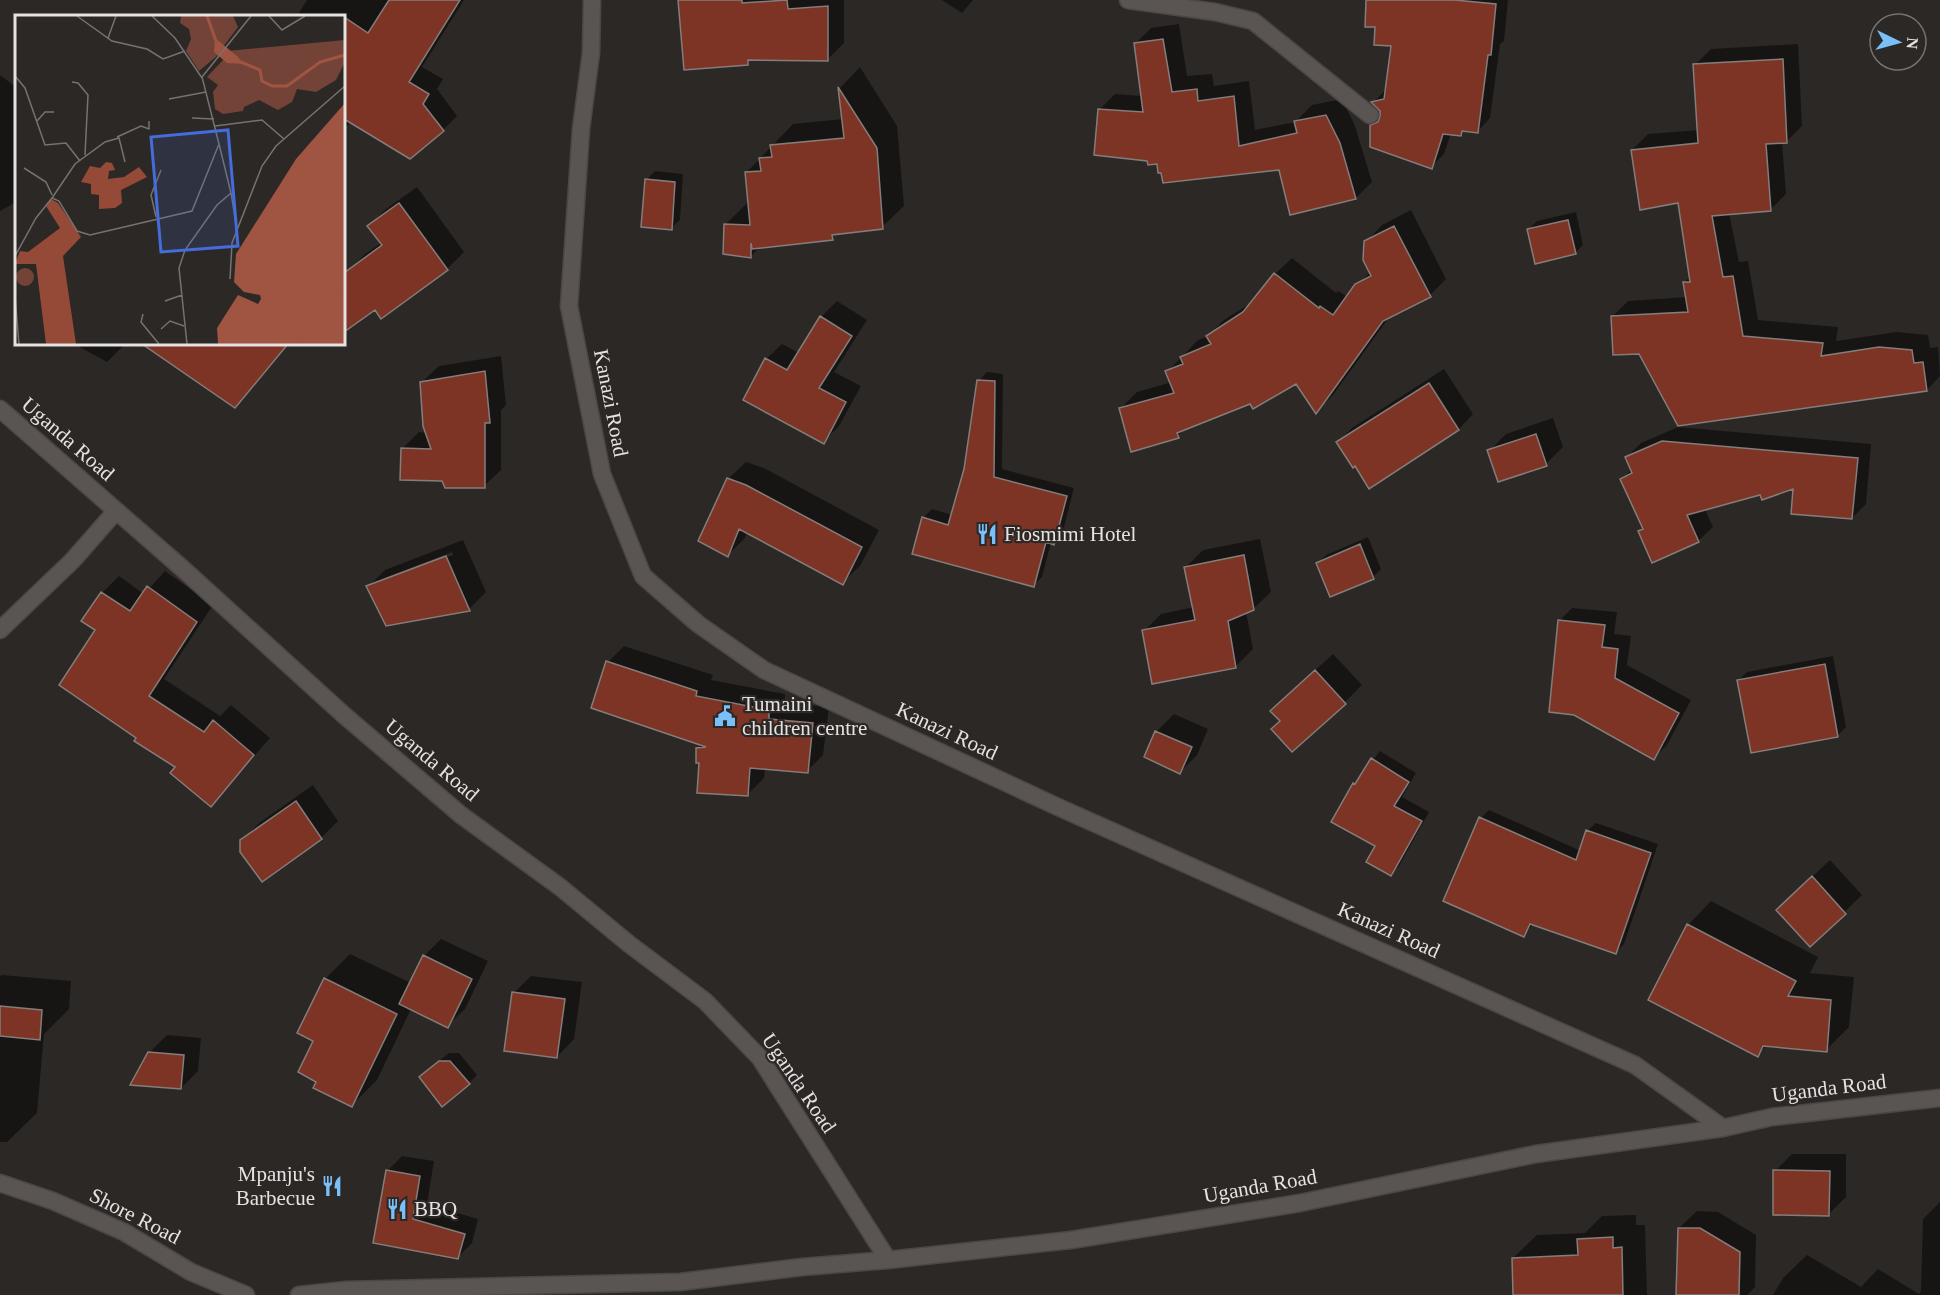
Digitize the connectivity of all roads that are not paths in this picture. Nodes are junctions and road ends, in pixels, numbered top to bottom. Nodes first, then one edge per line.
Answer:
1 (592, 0) edge
2 (1128, 0) edge
3 (1370, 115) dead end
4 (0, 410) edge
5 (116, 511) junction
6 (0, 630) edge
7 (1940, 1098) edge
8 (1723, 1128) junction
9 (0, 1183) edge
10 (888, 1260) junction
11 (677, 1288) edge
12 (246, 1295) edge
13 (299, 1295) edge

1 - 8 street, Kanazi Road
2 - 3 street
4 - 5 street, Uganda Road
5 - 6 street
5 - 10 street, Uganda Road
7 - 8 street, Uganda Road
8 - 10 street, Uganda Road
9 - 12 street, Shore Road
10 - 11 street
11 - 13 street

